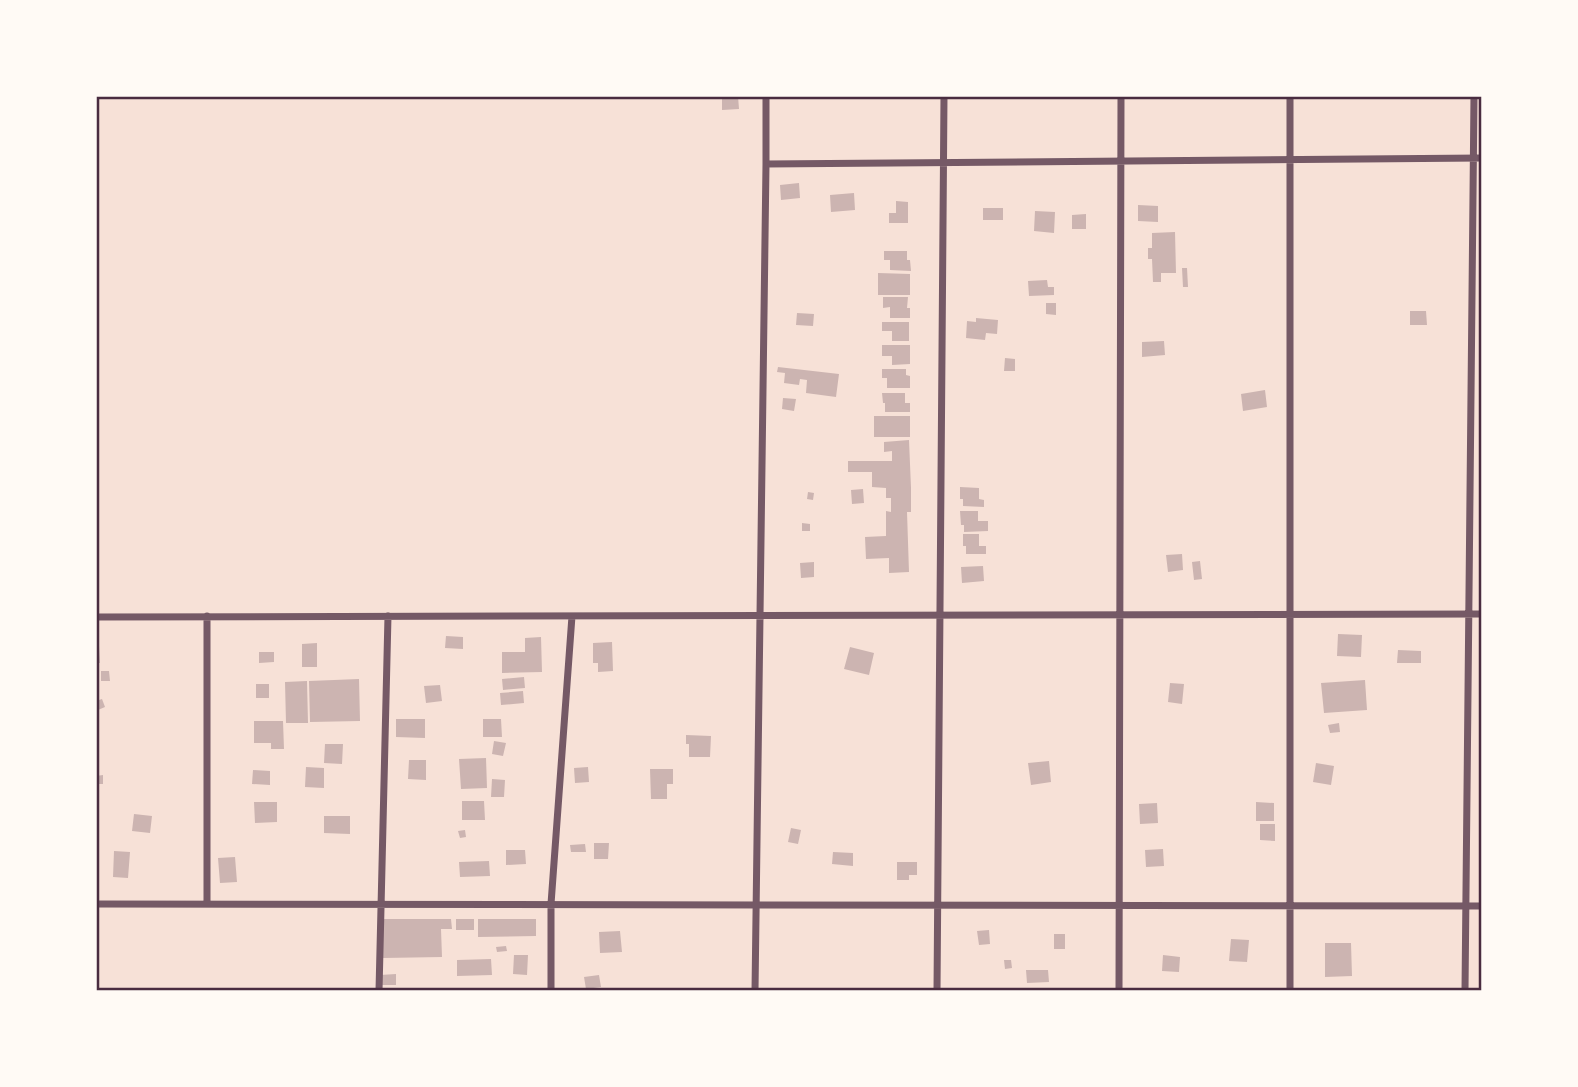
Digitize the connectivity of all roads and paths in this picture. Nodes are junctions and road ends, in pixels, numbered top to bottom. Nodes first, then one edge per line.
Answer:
1 (766, 96) edge
2 (944, 96) edge
3 (1121, 96) edge
4 (1290, 96) edge
5 (1474, 96) edge
6 (1478, 158) edge
7 (1289, 160) junction
8 (1120, 161) junction
9 (944, 163) junction
10 (766, 164) junction
11 (1289, 614) junction
12 (1469, 614) junction
13 (1482, 614) edge
14 (760, 615) junction
15 (940, 615) junction
16 (1120, 615) junction
17 (207, 616) junction
18 (388, 616) junction
19 (572, 616) junction
20 (96, 617) edge
21 (96, 904) edge
22 (207, 904) junction
23 (381, 904) junction
24 (551, 905) junction
25 (757, 905) junction
26 (937, 905) junction
27 (1119, 905) junction
28 (1290, 906) junction
29 (1466, 906) junction
30 (1482, 906) edge
31 (379, 991) edge
32 (551, 991) edge
33 (755, 991) edge
34 (937, 991) edge
35 (1119, 991) edge
36 (1290, 991) edge
37 (1465, 991) edge

1 - 10 street
2 - 9 street
3 - 8 street
4 - 7 street
5 - 6 street
6 - 7 street
6 - 12 street
7 - 8 street
7 - 11 street
8 - 9 street
8 - 16 street
9 - 10 street
9 - 15 street
10 - 14 street
11 - 12 street
11 - 16 street
11 - 28 street
12 - 13 street
12 - 29 street
14 - 15 street
14 - 19 street
14 - 25 street
15 - 16 street
15 - 26 street
16 - 27 street
17 - 18 street
17 - 20 street
17 - 22 street
18 - 19 street
18 - 23 street
19 - 24 street
21 - 22 street
22 - 23 street
23 - 24 street
23 - 31 street
24 - 25 street
24 - 32 street
25 - 26 street
25 - 33 street
26 - 27 street
26 - 34 street
27 - 28 street
27 - 35 street
28 - 29 street
28 - 36 street
29 - 30 street
29 - 37 street

